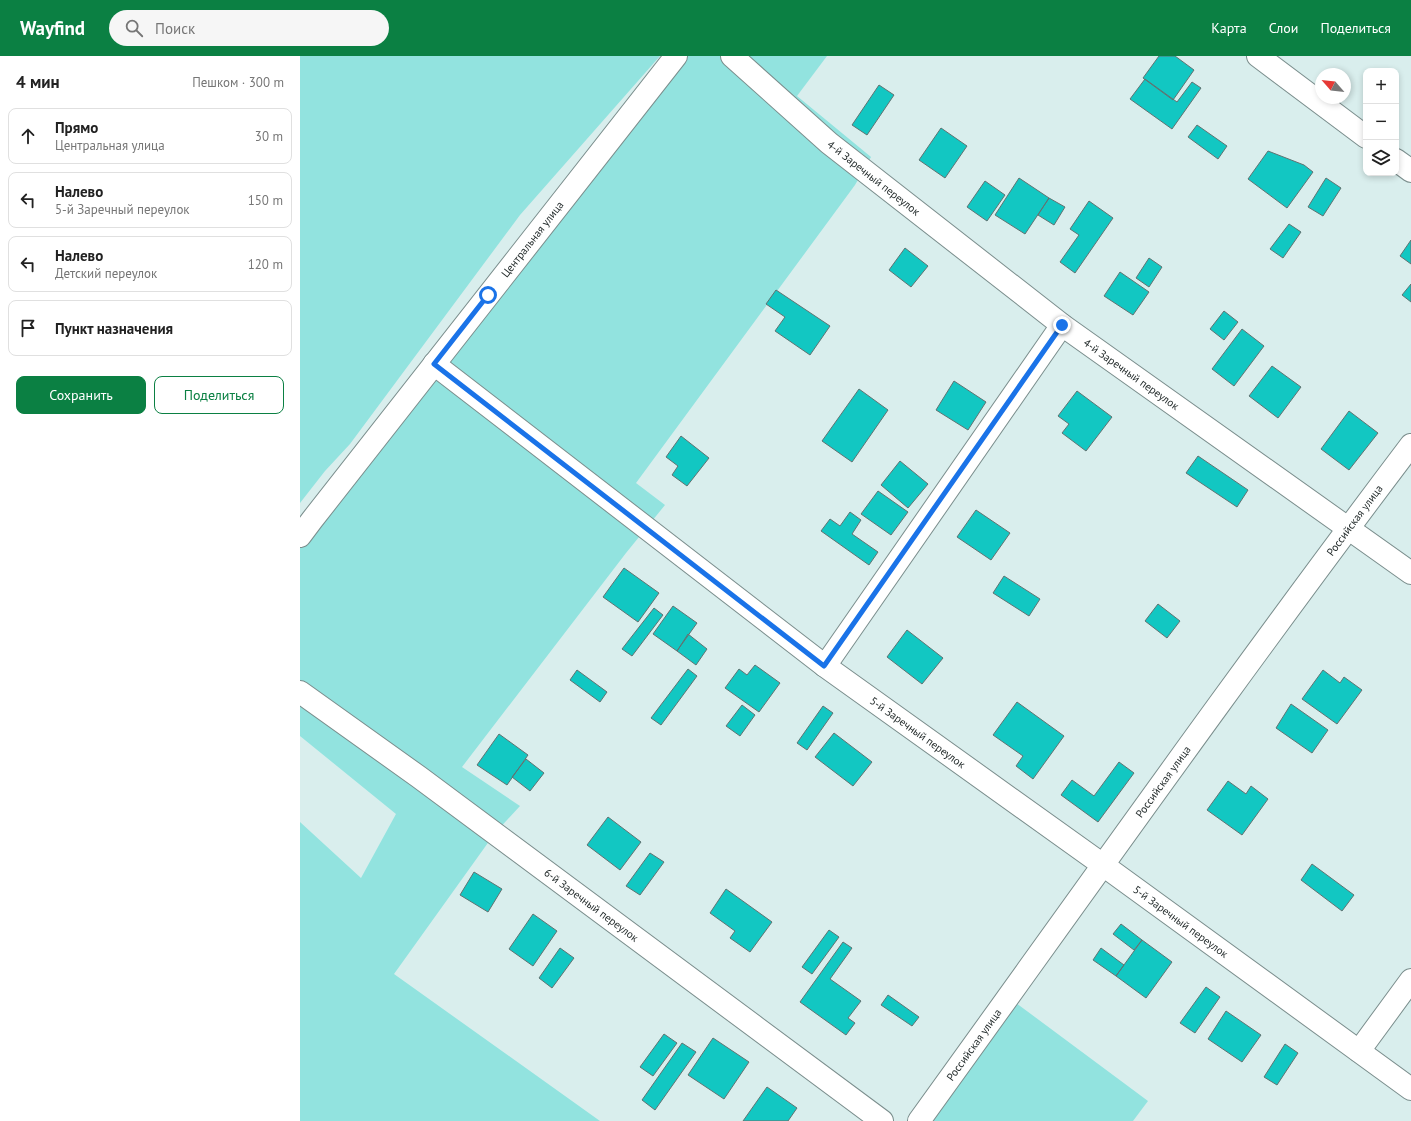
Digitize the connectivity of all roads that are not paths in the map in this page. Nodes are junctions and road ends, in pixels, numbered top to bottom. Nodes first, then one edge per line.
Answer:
1 (676, 56) edge
2 (732, 56) edge
3 (1258, 56) edge
4 (1363, 136) edge
5 (1399, 162) edge
6 (1411, 171) edge
7 (1062, 325) junction
8 (434, 364) junction
9 (1411, 445) edge
10 (1348, 528) junction
11 (300, 536) edge
12 (1411, 573) edge
13 (824, 666) junction
14 (300, 692) edge
15 (1103, 865) junction
16 (1411, 980) edge
17 (1359, 1051) junction
18 (1411, 1088) edge
19 (882, 1121) edge
20 (919, 1121) edge

1 - 8 street, Центральная улица
2 - 7 street, 4-й Заречный переулок
3 - 4 street
5 - 6 street
7 - 10 street, 4-й Заречный переулок
7 - 13 street
8 - 11 street, Центральная улица
8 - 13 street, 5-й Заречный переулок
9 - 10 street, Российская улица
10 - 12 street, 4-й Заречный переулок
10 - 15 street, Российская улица
13 - 15 street, 5-й Заречный переулок
14 - 19 street, 6-й Заречный переулок
15 - 17 street, 5-й Заречный переулок
15 - 20 street, Российская улица
16 - 17 street
17 - 18 street, 5-й Заречный переулок

